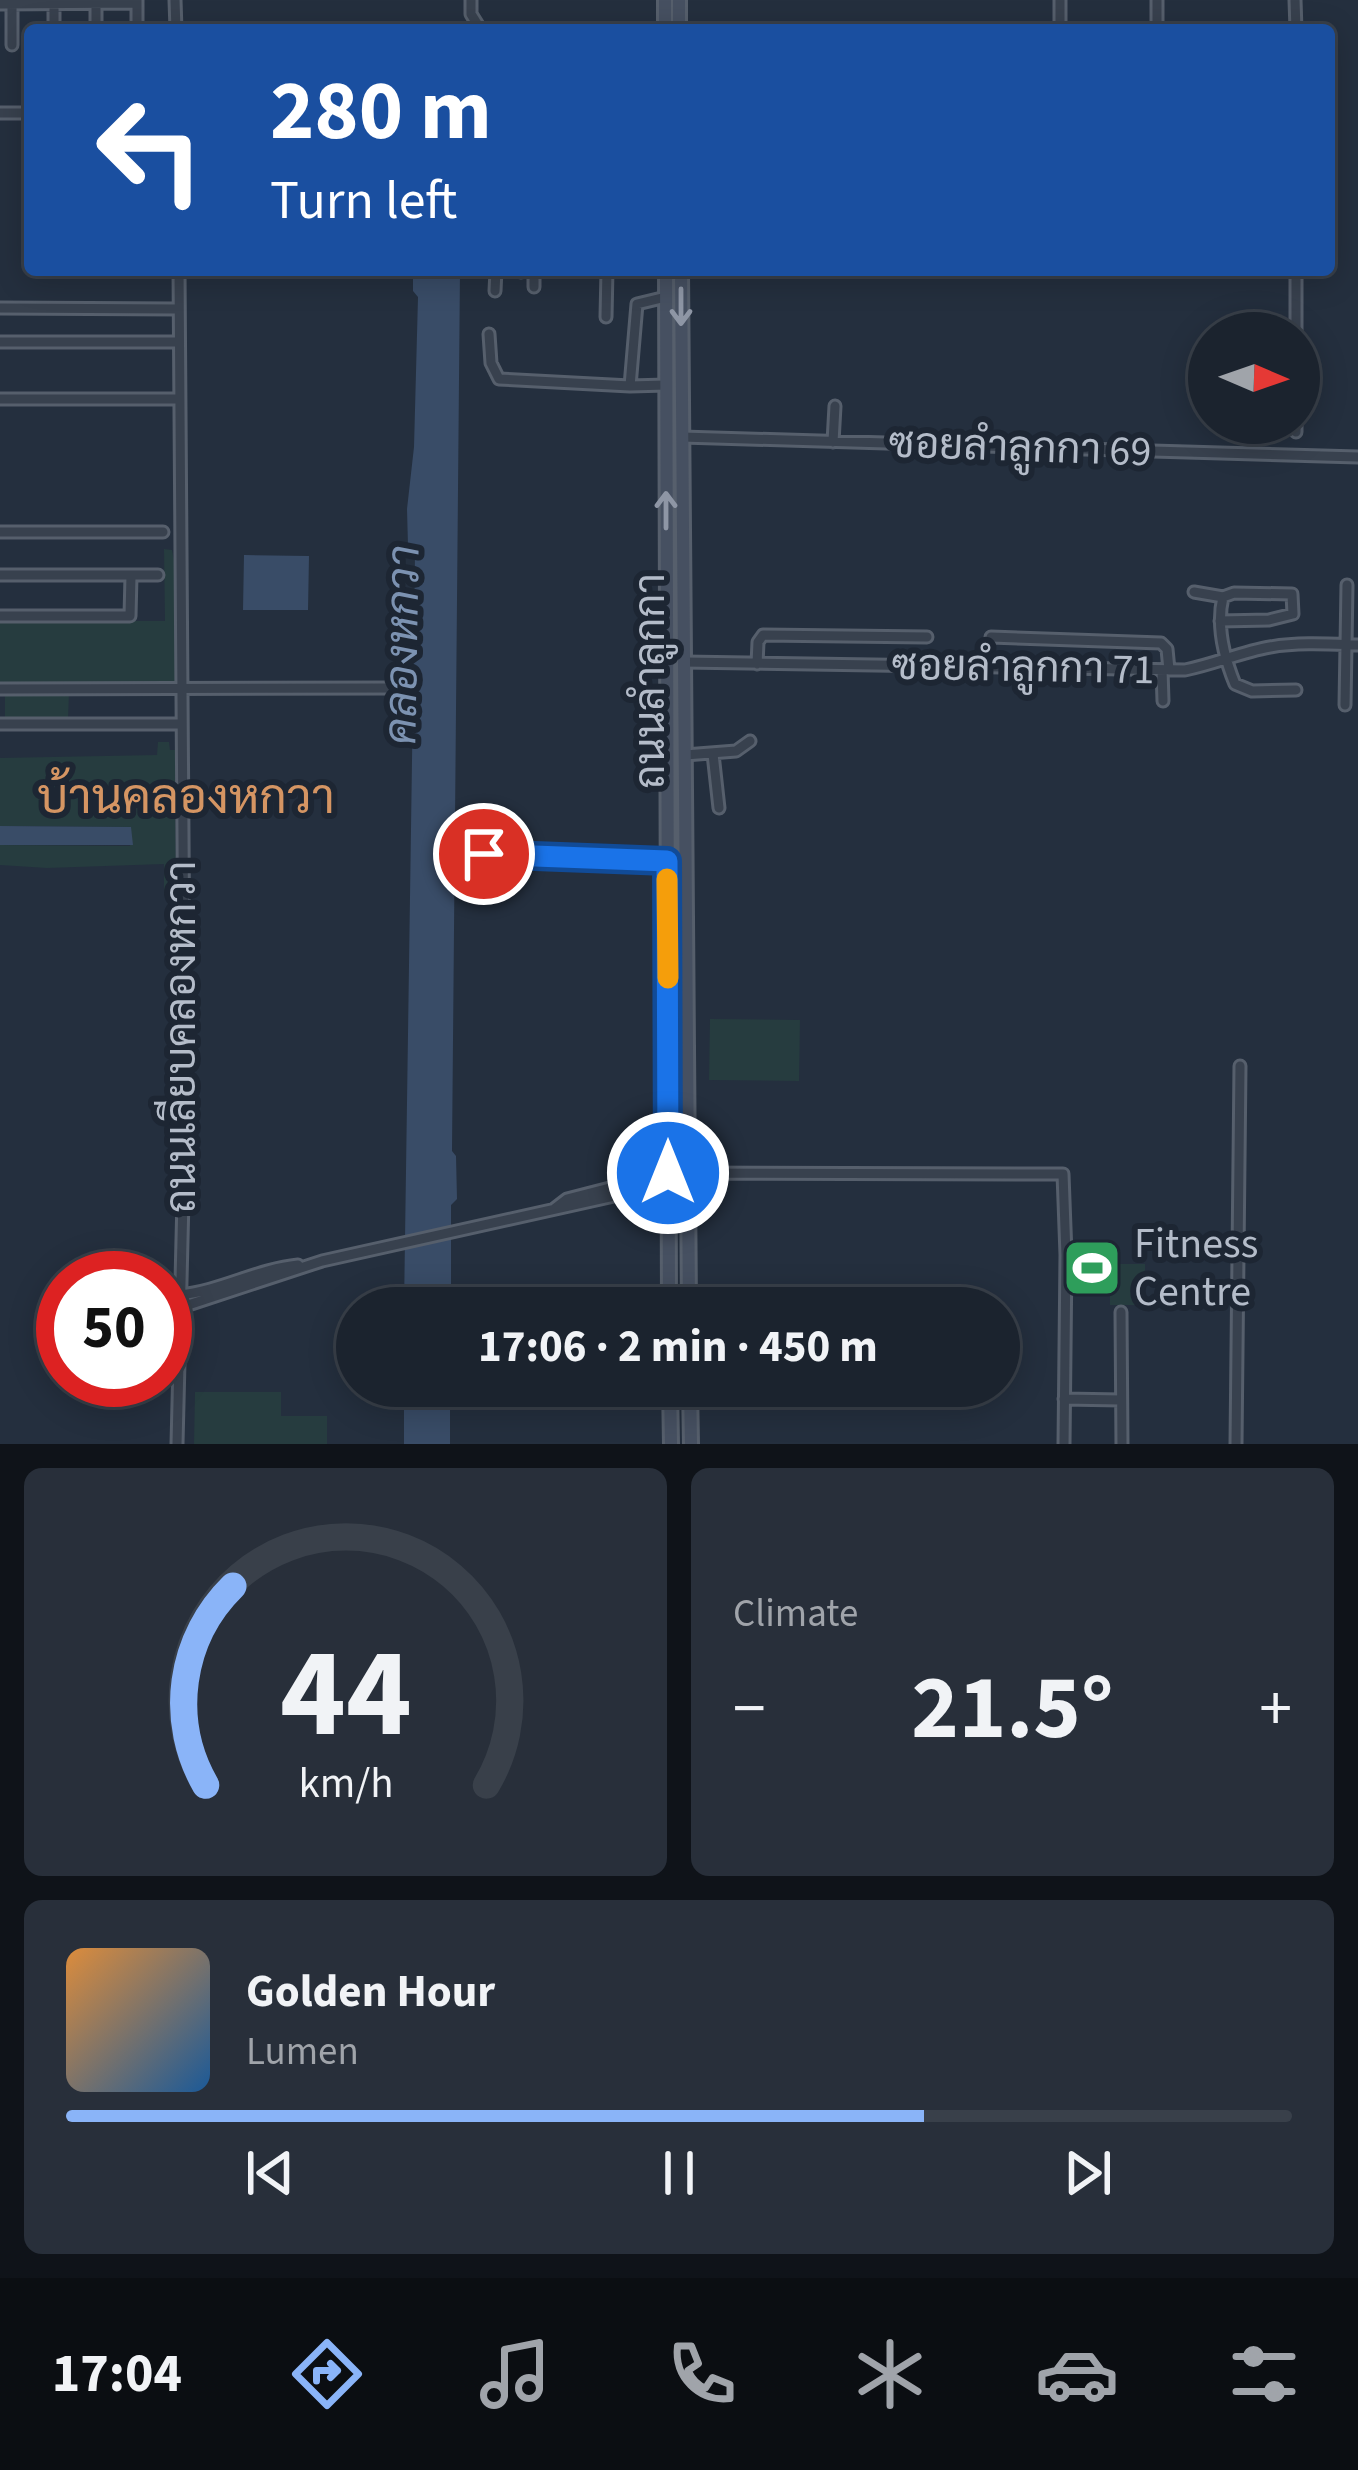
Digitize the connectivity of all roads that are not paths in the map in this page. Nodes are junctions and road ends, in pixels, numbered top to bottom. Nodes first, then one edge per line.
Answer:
1 (54, 1) edge
2 (96, 1) edge
3 (8, 2) edge
4 (137, 2) edge
5 (11, 45) dead end
6 (178, 276) edge
7 (496, 276) edge
8 (534, 276) edge
9 (607, 276) edge
10 (666, 276) edge
11 (681, 276) edge
12 (1295, 276) edge
13 (534, 287) dead end
14 (495, 291) dead end
15 (666, 297) junction
16 (0, 308) edge
17 (178, 309) junction
18 (1296, 312) edge
19 (606, 317) dead end
20 (489, 334) dead end
21 (0, 342) edge
22 (178, 343) junction
23 (666, 344) junction
24 (681, 345) junction
25 (666, 385) junction
26 (630, 386) junction
27 (0, 399) edge
28 (178, 399) junction
29 (835, 406) dead end
30 (682, 437) junction
31 (833, 442) junction
32 (1358, 457) edge
33 (0, 532) edge
34 (163, 532) dead end
35 (0, 574) edge
36 (158, 575) dead end
37 (130, 576) junction
38 (1347, 586) dead end
39 (1195, 592) dead end
40 (1222, 597) junction
41 (0, 616) edge
42 (1220, 621) junction
43 (927, 637) dead end
44 (991, 637) dead end
45 (1353, 645) edge
46 (684, 662) junction
47 (1226, 662) junction
48 (757, 664) junction
49 (1166, 670) junction
50 (398, 688) dead end
51 (0, 689) edge
52 (180, 690) junction
53 (1296, 690) dead end
54 (1163, 701) dead end
55 (1345, 705) dead end
56 (0, 724) edge
57 (179, 724) junction
58 (750, 741) dead end
59 (713, 754) junction
60 (685, 755) junction
61 (718, 808) dead end
62 (484, 854) dead end
63 (667, 861) junction
64 (1240, 1066) dead end
65 (688, 1178) junction
66 (668, 1179) junction
67 (180, 1251) edge
68 (310, 1264) junction
69 (669, 1287) edge
70 (689, 1287) edge
71 (192, 1293) edge
72 (192, 1304) edge
73 (1121, 1312) dead end
74 (1064, 1399) junction
75 (1121, 1400) junction
76 (178, 1407) edge
77 (670, 1407) edge
78 (690, 1407) edge
79 (177, 1444) edge
80 (671, 1444) edge
81 (691, 1444) edge
82 (1064, 1444) edge
83 (1122, 1444) edge
84 (1236, 1444) edge

1 - 2 street
1 - 3 street
2 - 4 street
3 - 5 street
6 - 17 street, ถนนเลียบคลองหกวา
7 - 14 street
8 - 13 street
9 - 19 street
10 - 15 main road, ถนนลำลูกกา
11 -> 24 main road, ถนนลำลูกกา
12 - 18 street
15 - 23 main road, ถนนลำลูกกา
15 - 26 street
16 - 17 street
17 - 22 street, ถนนเลียบคลองหกวา
20 - 26 street
21 - 22 street
22 - 28 street, ถนนเลียบคลองหกวา
23 - 24 main road
23 - 25 main road, ถนนลำลูกกา
24 - 30 main road, ถนนลำลูกกา
25 - 26 street
63 -> 25 main road, ถนนลำลูกกา
27 - 28 street
28 - 52 street, ถนนเลียบคลองหกวา
29 - 31 street
30 - 31 street, ซอยลำลูกกา 69
30 - 46 main road, ถนนลำลูกกา
31 - 32 street, ซอยลำลูกกา 69
33 - 34 street
35 - 37 street
36 - 37 street
37 - 41 street
38 - 45 street
39 - 40 street
40 - 42 street
40 - 42 street
42 - 47 street
43 - 48 street
44 - 49 street
45 - 47 street, ซอยลำลูกกา 71
45 - 55 street
46 - 48 street, ซอยลำลูกกา 71
46 - 60 main road, ถนนลำลูกกา
47 - 49 street, ซอยลำลูกกา 71
47 - 53 street
48 - 49 street, ซอยลำลูกกา 71
49 - 54 street
50 - 52 street
51 - 52 street
52 - 57 street, ถนนเลียบคลองหกวา
56 - 57 street
57 - 67 street, ถนนเลียบคลองหกวา
58 - 59 street
59 - 60 street
59 - 61 street
60 - 65 main road, ถนนลำลูกกา
62 - 63 street
63 - 66 main road, ถนนลำลูกกา
64 - 84 street
65 - 66 street
65 - 70 main road, ถนนลำลูกกา
65 - 74 street
66 - 68 street
66 - 69 main road, ถนนลำลูกกา
68 - 71 street
68 - 72 street
73 - 75 street
74 - 75 street
74 - 82 street
75 - 83 street
76 - 79 street, ถนนเลียบคลองหกวา
77 - 80 main road
78 - 81 main road

